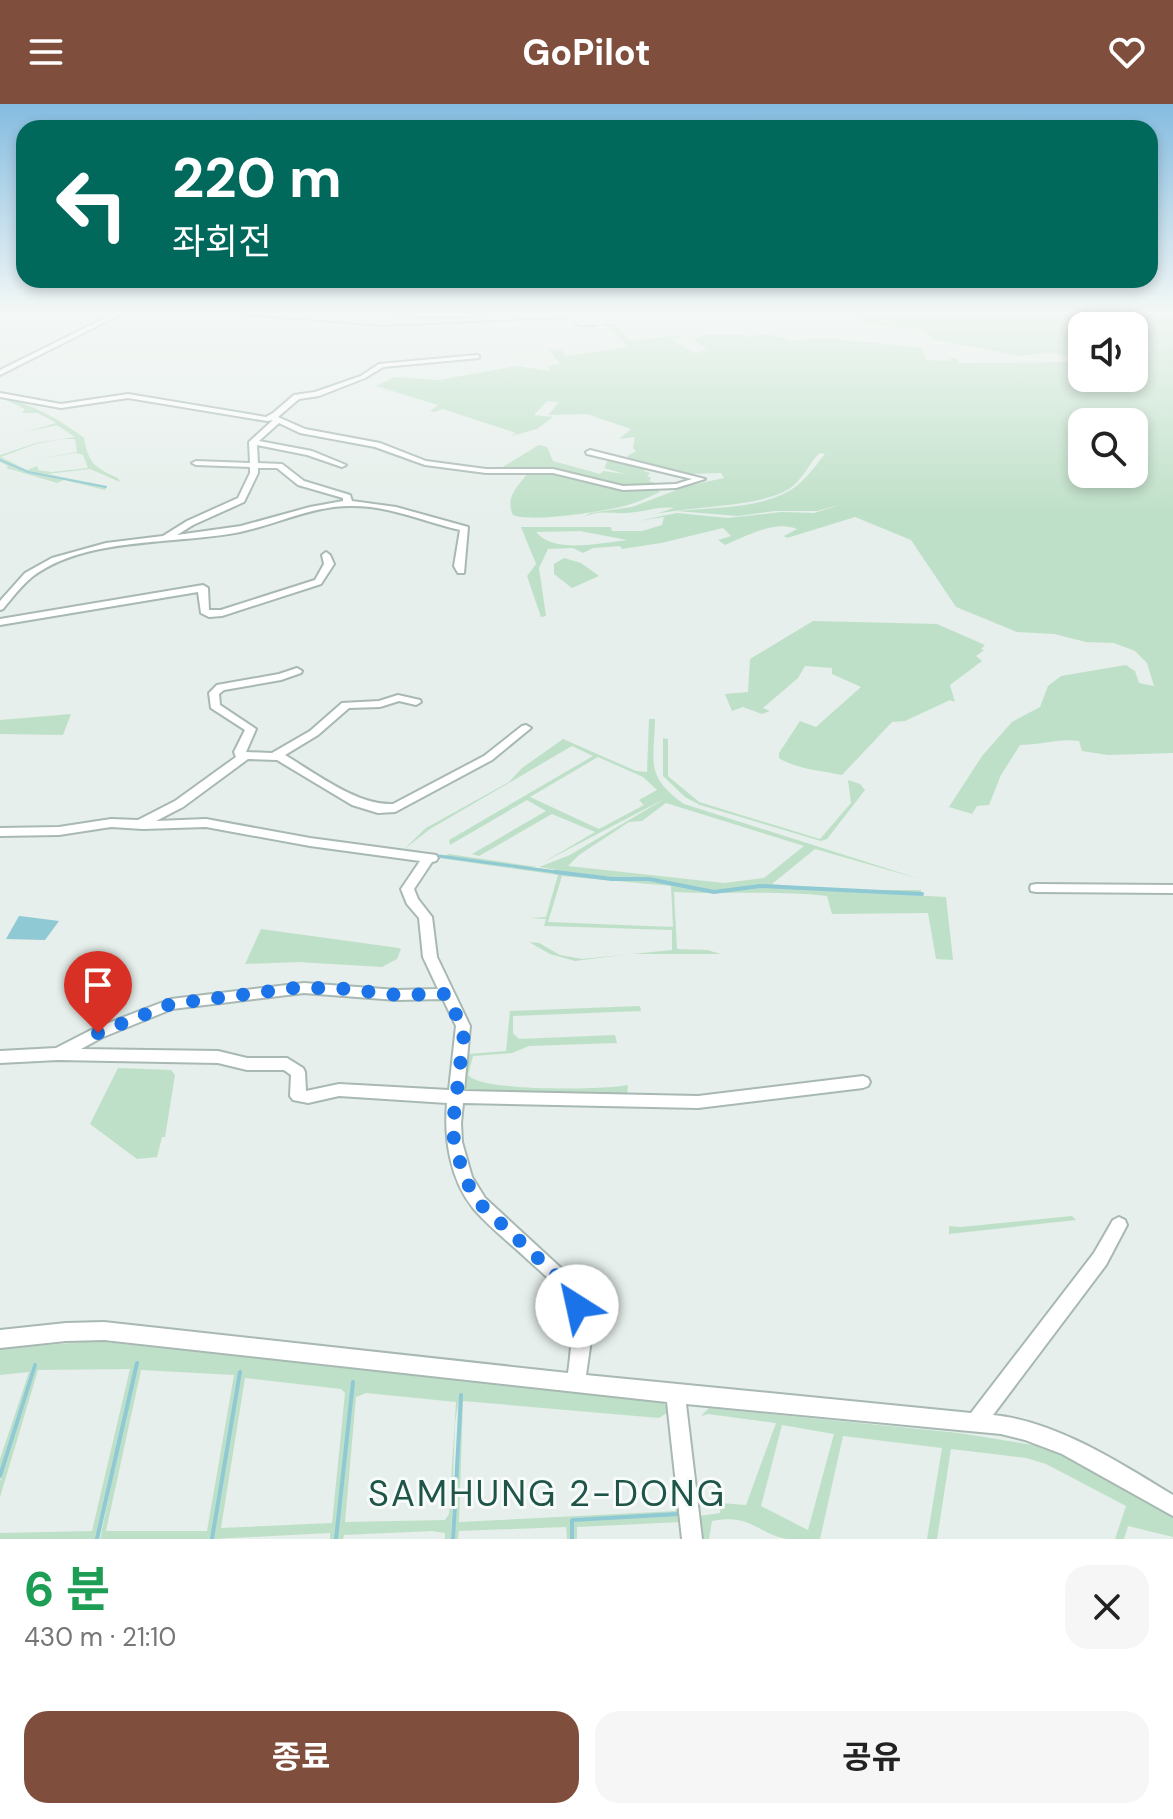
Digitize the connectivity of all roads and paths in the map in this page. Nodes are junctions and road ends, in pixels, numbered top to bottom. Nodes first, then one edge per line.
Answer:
1 (358, 379) edge
2 (0, 395) edge
3 (274, 419) junction
4 (253, 442) junction
5 (590, 452) dead end
6 (196, 463) dead end
7 (253, 465) junction
8 (342, 465) dead end
9 (348, 503) junction
10 (167, 537) junction
11 (326, 555) dead end
12 (461, 571) dead end
13 (0, 607) edge
14 (0, 622) edge
15 (297, 671) dead end
16 (416, 702) dead end
17 (526, 728) dead end
18 (241, 756) junction
19 (275, 756) junction
20 (140, 824) junction
21 (0, 832) edge
22 (1036, 888) dead end
23 (1173, 889) edge
24 (447, 994) junction
25 (58, 1054) junction
26 (0, 1057) edge
27 (863, 1082) dead end
28 (456, 1097) junction
29 (1119, 1225) dead end
30 (0, 1339) edge
31 (576, 1382) junction
32 (675, 1394) junction
33 (976, 1422) junction
34 (1173, 1506) edge
35 (692, 1539) edge

1 - 3 street
2 - 3 street
3 - 4 street
3 - 5 street
4 - 7 street
4 - 8 street
6 - 7 street
7 - 9 street
7 - 10 street
9 - 10 street
9 - 12 street
10 - 13 street
11 - 14 street
15 - 18 street
16 - 19 street
17 - 19 street
18 - 19 street
18 - 20 street
20 - 21 street
20 - 24 street
22 - 23 street
24 - 25 street
24 - 28 street
25 - 26 street
25 - 28 street
27 - 28 street
28 - 31 street
29 - 33 street
30 - 31 street
31 - 32 street
32 - 33 street
32 - 35 street
33 - 34 street

